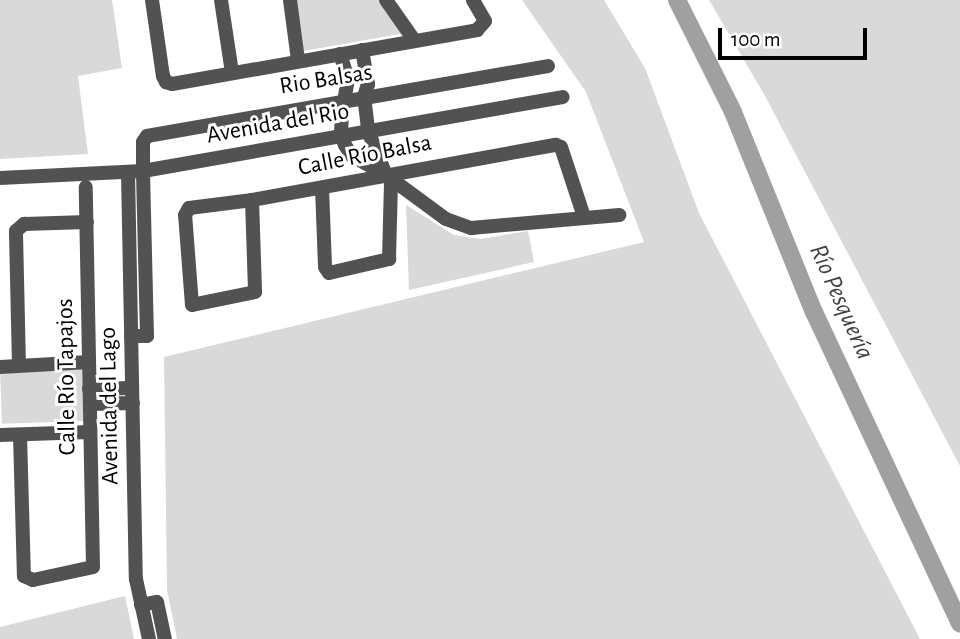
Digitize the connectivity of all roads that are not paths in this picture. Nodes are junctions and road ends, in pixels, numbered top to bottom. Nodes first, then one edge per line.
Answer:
1 (152, 0) edge
2 (222, 0) edge
3 (290, 0) edge
4 (386, 0) edge
5 (473, 0) edge
6 (414, 40) junction
7 (362, 50) junction
8 (340, 54) junction
9 (298, 60) junction
10 (548, 66) dead end
11 (232, 73) junction
12 (364, 96) junction
13 (563, 97) dead end
14 (345, 99) junction
15 (368, 131) junction
16 (341, 136) junction
17 (144, 171) junction
18 (128, 172) junction
19 (0, 178) edge
20 (388, 178) junction
21 (86, 187) dead end
22 (322, 188) junction
23 (252, 200) junction
24 (619, 215) dead end
25 (584, 217) junction
26 (87, 222) junction
27 (131, 336) junction
28 (89, 362) junction
29 (19, 366) junction
30 (0, 367) edge
31 (132, 388) junction
32 (89, 389) junction
33 (133, 403) junction
34 (90, 404) junction
35 (90, 432) junction
36 (0, 435) edge
37 (20, 435) junction
38 (141, 605) junction
39 (149, 639) edge
40 (165, 639) edge

1 - 11 street
2 - 11 street
3 - 9 street
4 - 6 street
5 - 6 street
6 - 7 street
7 - 8 street
7 - 12 street
8 - 9 street
8 - 14 street
9 - 11 street
10 - 12 street, Rio Balsas
12 - 14 street, Rio Balsas
12 - 15 street
13 - 15 street, Avenida del Rio
14 - 16 street
14 - 17 street, Rio Balsas
15 - 16 street, Avenida del Rio
15 - 20 street
16 - 17 street, Avenida del Rio
16 - 20 street
17 - 18 street, Avenida del Rio
17 - 27 street, Avenida del Lago
18 - 19 street, Avenida del Rio
18 - 27 street, Avenida del Lago
20 - 22 street, Calle Río Balsa
20 - 22 street
20 - 25 street
20 - 25 street, Calle Río Balsa
21 - 26 street, Calle Río Tapajos
22 - 23 street, Calle Río Balsa
23 - 23 street, Calle Río Balsa
24 - 25 street
26 - 28 street, Calle Río Tapajos
26 - 29 street
27 - 31 street, Avenida del Lago
28 - 29 street
28 - 32 street, Calle Río Tapajos
29 - 30 street
31 - 32 street
31 - 33 street, Avenida del Lago
32 - 34 street, Calle Río Tapajos
33 - 34 street
33 - 38 street, Avenida del Lago
34 - 35 street, Calle Río Tapajos
35 - 37 street
35 - 37 street, Calle Río Tapajos
36 - 37 street
38 - 39 street, Avenida del Lago
38 - 40 street

